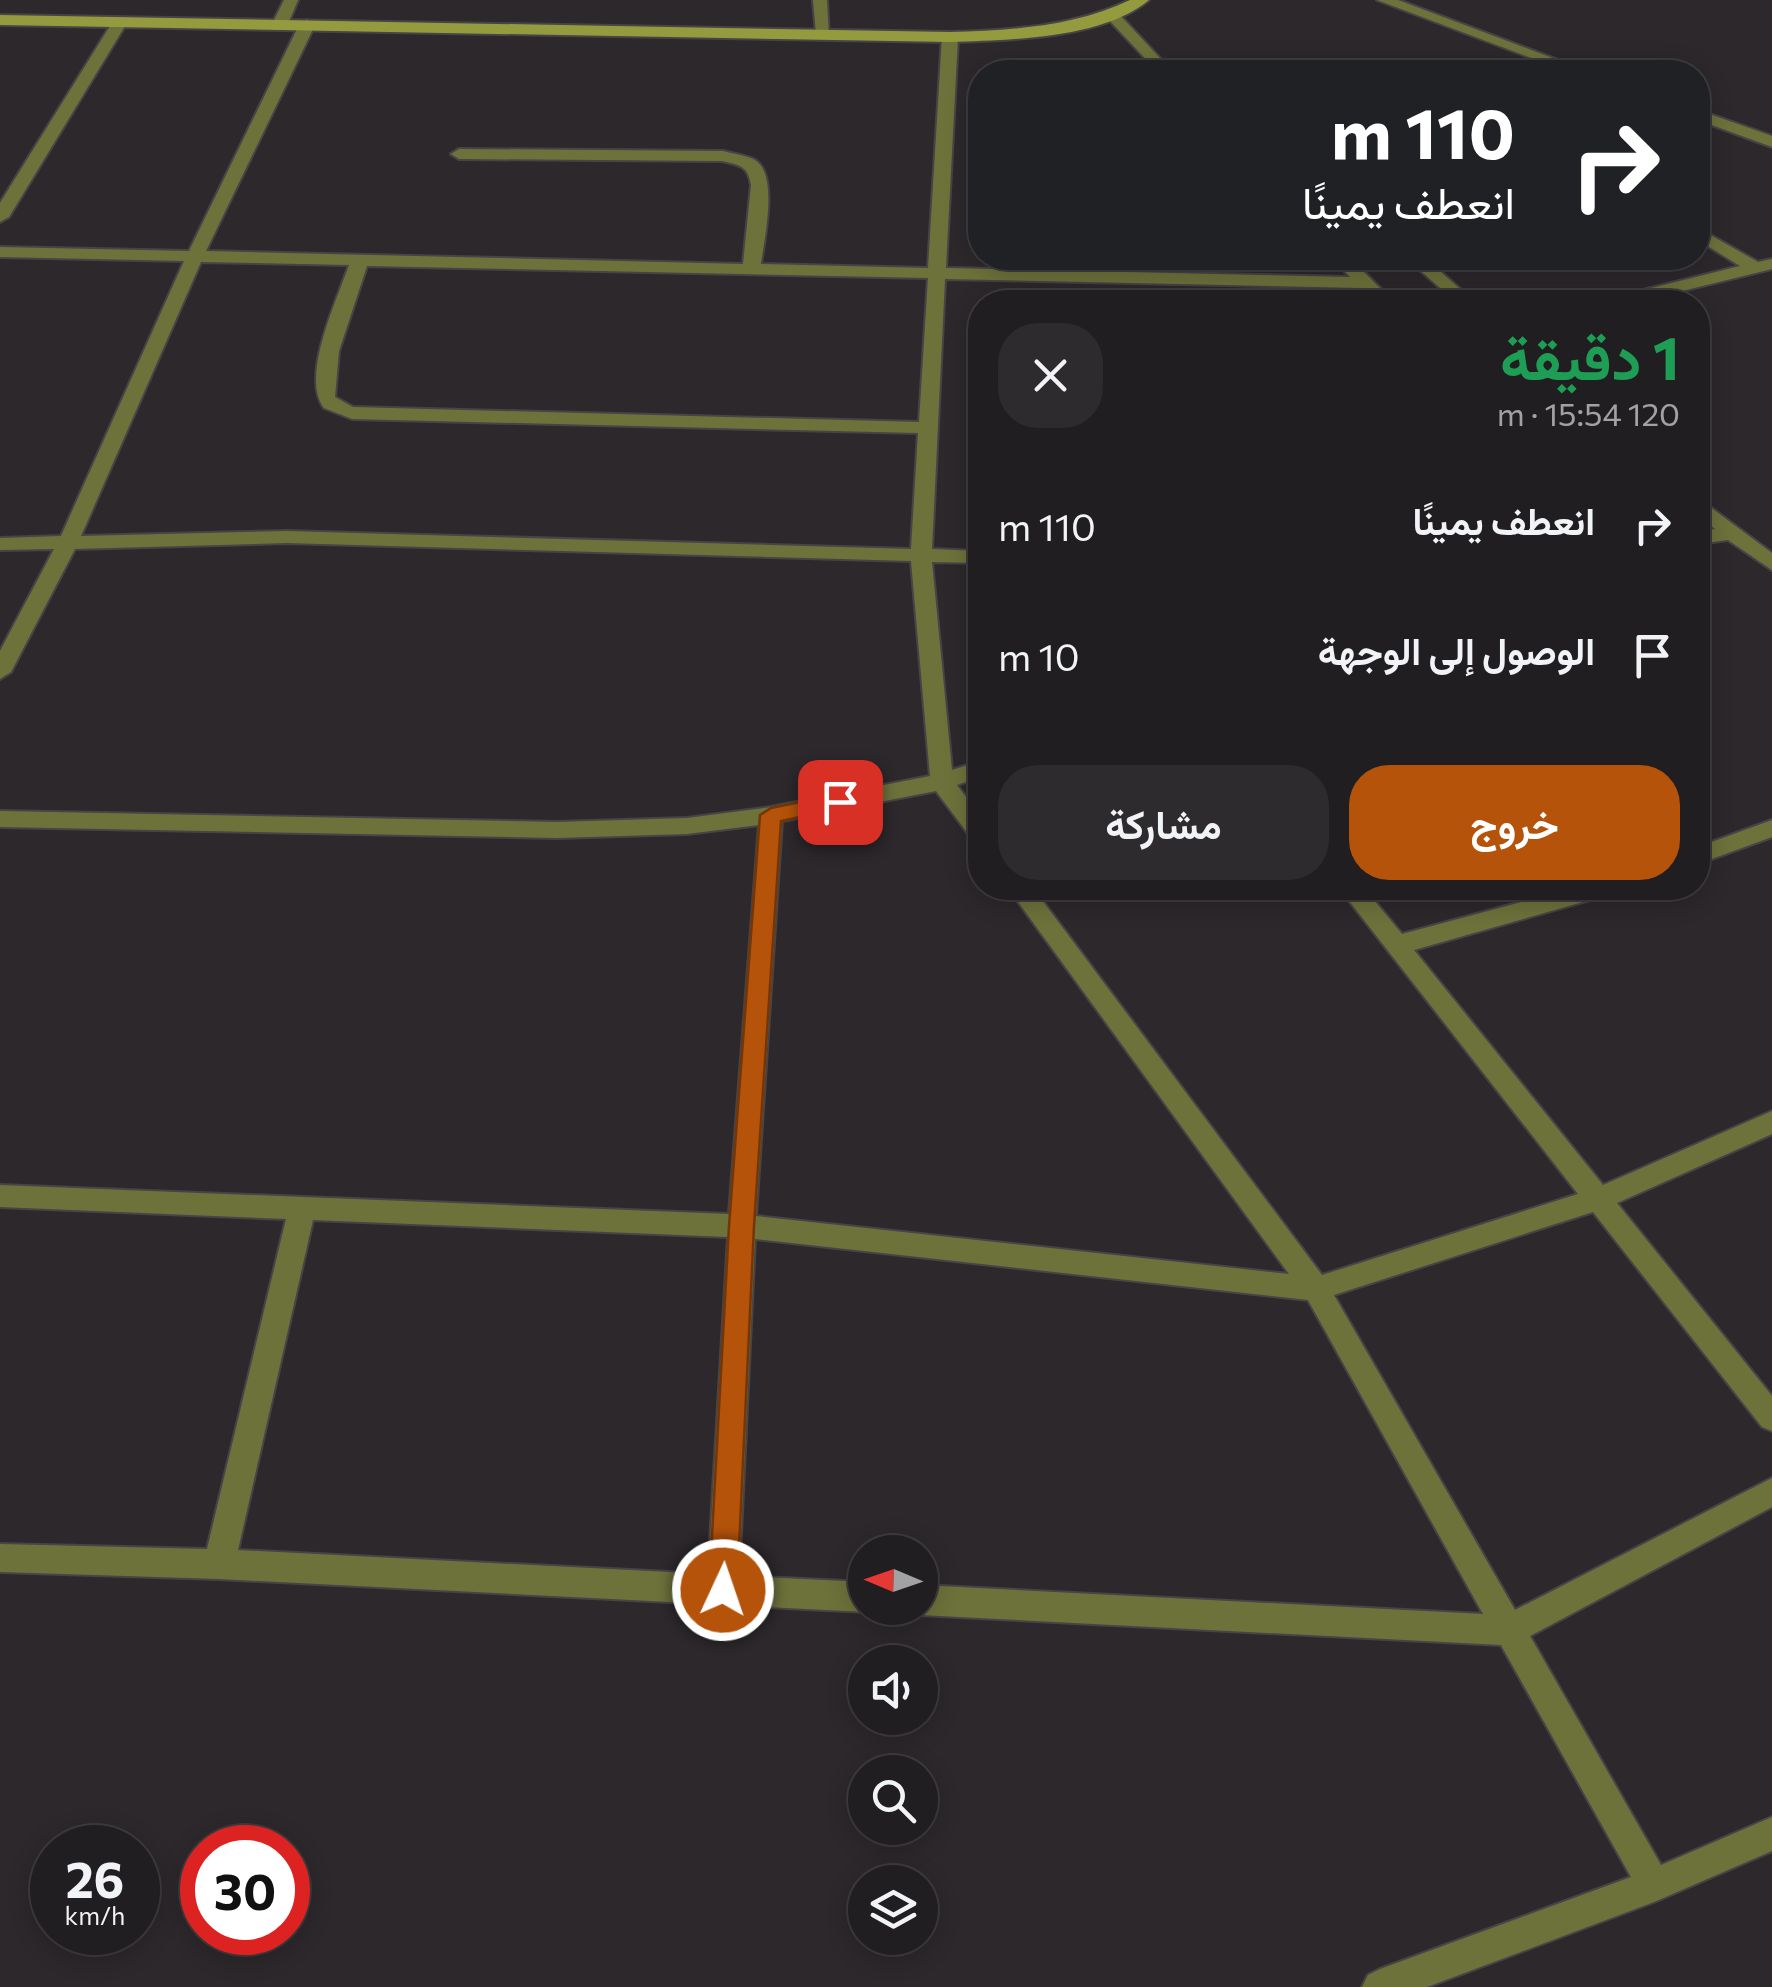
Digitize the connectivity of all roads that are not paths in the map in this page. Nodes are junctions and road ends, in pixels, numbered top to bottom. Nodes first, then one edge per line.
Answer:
1 (291, 0) edge
2 (820, 0) edge
3 (1142, 0) edge
4 (1384, 0) edge
5 (1113, 16) junction
6 (0, 20) edge
7 (120, 21) junction
8 (280, 24) junction
9 (307, 25) junction
10 (824, 34) junction
11 (950, 37) junction
12 (1155, 60) edge
13 (1549, 60) edge
14 (1710, 119) edge
15 (1772, 142) edge
16 (459, 154) dead end
17 (0, 218) edge
18 (1710, 240) edge
19 (0, 252) edge
20 (196, 254) junction
21 (360, 259) junction
22 (1772, 264) edge
23 (1752, 266) junction
24 (751, 268) junction
25 (1353, 270) edge
26 (1429, 270) edge
27 (938, 274) junction
28 (1366, 283) junction
29 (1373, 290) edge
30 (1452, 290) edge
31 (1662, 290) edge
32 (930, 428) junction
33 (1710, 514) edge
34 (1732, 533) junction
35 (1710, 536) edge
36 (69, 540) junction
37 (0, 544) edge
38 (921, 554) junction
39 (968, 556) edge
40 (1772, 563) edge
41 (0, 672) edge
42 (968, 773) edge
43 (942, 782) junction
44 (771, 815) junction
45 (968, 817) edge
46 (0, 819) edge
47 (1772, 828) edge
48 (1710, 851) edge
49 (1029, 900) edge
50 (1361, 900) edge
51 (1560, 900) edge
52 (1397, 945) junction
53 (1772, 1122) edge
54 (0, 1196) edge
55 (1599, 1199) junction
56 (302, 1208) junction
57 (742, 1226) junction
58 (1316, 1288) junction
59 (1772, 1418) edge
60 (1772, 1492) edge
61 (0, 1558) edge
62 (220, 1564) junction
63 (723, 1590) junction
64 (848, 1597) edge
65 (938, 1601) edge
66 (1510, 1630) junction
67 (1772, 1834) edge
68 (1654, 1885) junction
69 (1403, 1983) edge

1 - 8 street
2 - 10 street
3 - 5 main road
4 - 13 street
5 - 11 main road
5 - 12 street
6 - 7 main road
7 - 8 main road
7 - 17 street
8 - 9 main road
9 - 10 main road
9 - 20 street
10 - 11 main road
11 - 27 street
14 - 15 street
16 - 24 street
18 - 23 street
19 - 20 street
20 - 21 street
20 - 36 street
21 - 24 street
21 - 32 street
22 - 23 street
23 - 31 street
24 - 27 street
25 - 28 street
26 - 30 street
27 - 28 street
27 - 32 street
28 - 29 street
32 - 38 street
33 - 34 street
34 - 35 street
34 - 40 street
36 - 37 street
36 - 38 street
36 - 41 street
38 - 39 street
38 - 43 street
42 - 43 street
43 - 44 street
43 - 45 street
44 - 46 street
44 - 57 street
47 - 48 street
49 - 58 street
50 - 52 street
51 - 52 street
52 - 55 street
53 - 55 street
54 - 56 street
55 - 58 street
55 - 59 street
56 - 57 street
56 - 62 street
57 - 58 street
57 - 63 street
58 - 66 street
60 - 66 street
61 - 62 street
62 - 63 street
63 - 64 street
65 - 66 street
66 - 68 street
67 - 68 street
68 - 69 street

